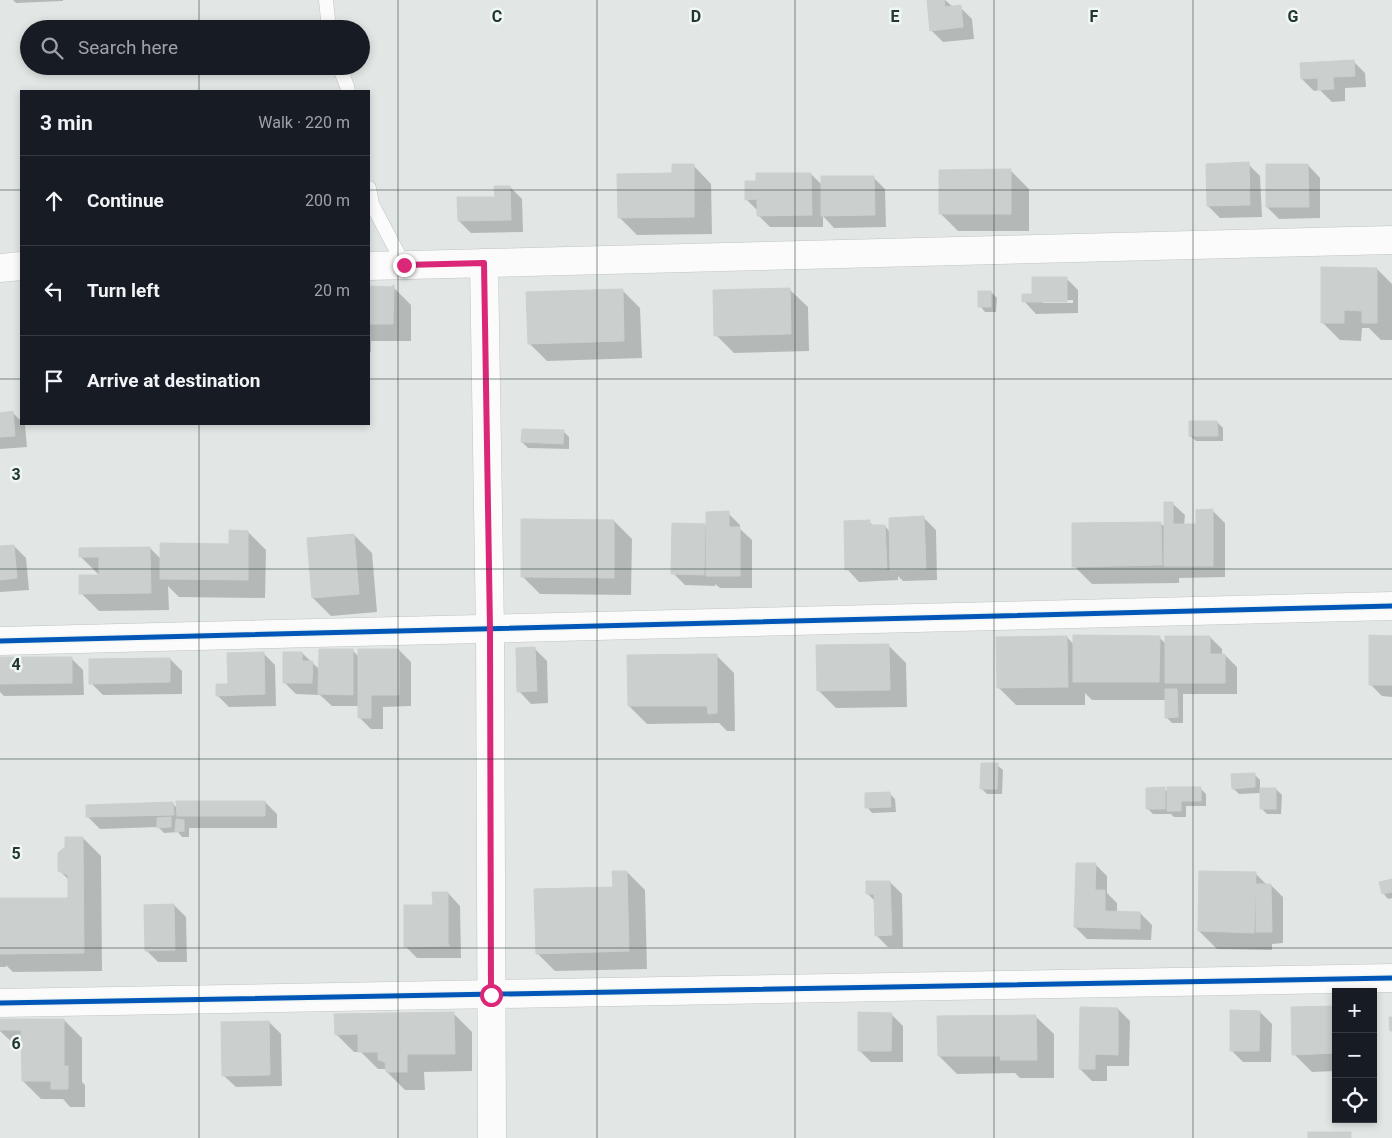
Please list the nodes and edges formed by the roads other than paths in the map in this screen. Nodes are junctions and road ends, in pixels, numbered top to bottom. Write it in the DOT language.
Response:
graph roads {
  1 [pos="326,0"];
  2 [pos="328,20"];
  3 [pos="342,75"];
  4 [pos="348,90"];
  5 [pos="370,193"];
  6 [pos="1392,240"];
  7 [pos="484,263"];
  8 [pos="404,265"];
  9 [pos="20,266"];
  10 [pos="370,266"];
  11 [pos="0,268"];
  12 [pos="1392,606"];
  13 [pos="490,629"];
  14 [pos="0,641"];
  15 [pos="1392,978"];
  16 [pos="491,995"];
  17 [pos="0,1003"];
  18 [pos="492,1138"];
  1 -- 2 [label="lane"];
  3 -- 4 [label="lane"];
  5 -- 8 [label="lane"];
  6 -- 7 [label="street"];
  7 -- 8 [label="street"];
  7 -- 13 [label="street"];
  8 -- 10 [label="street"];
  9 -- 11 [label="street"];
  12 -- 13 [label="street"];
  13 -- 14 [label="street"];
  13 -- 16 [label="street"];
  15 -- 16 [label="street"];
  16 -- 17 [label="street"];
  16 -- 18 [label="street"];
}
